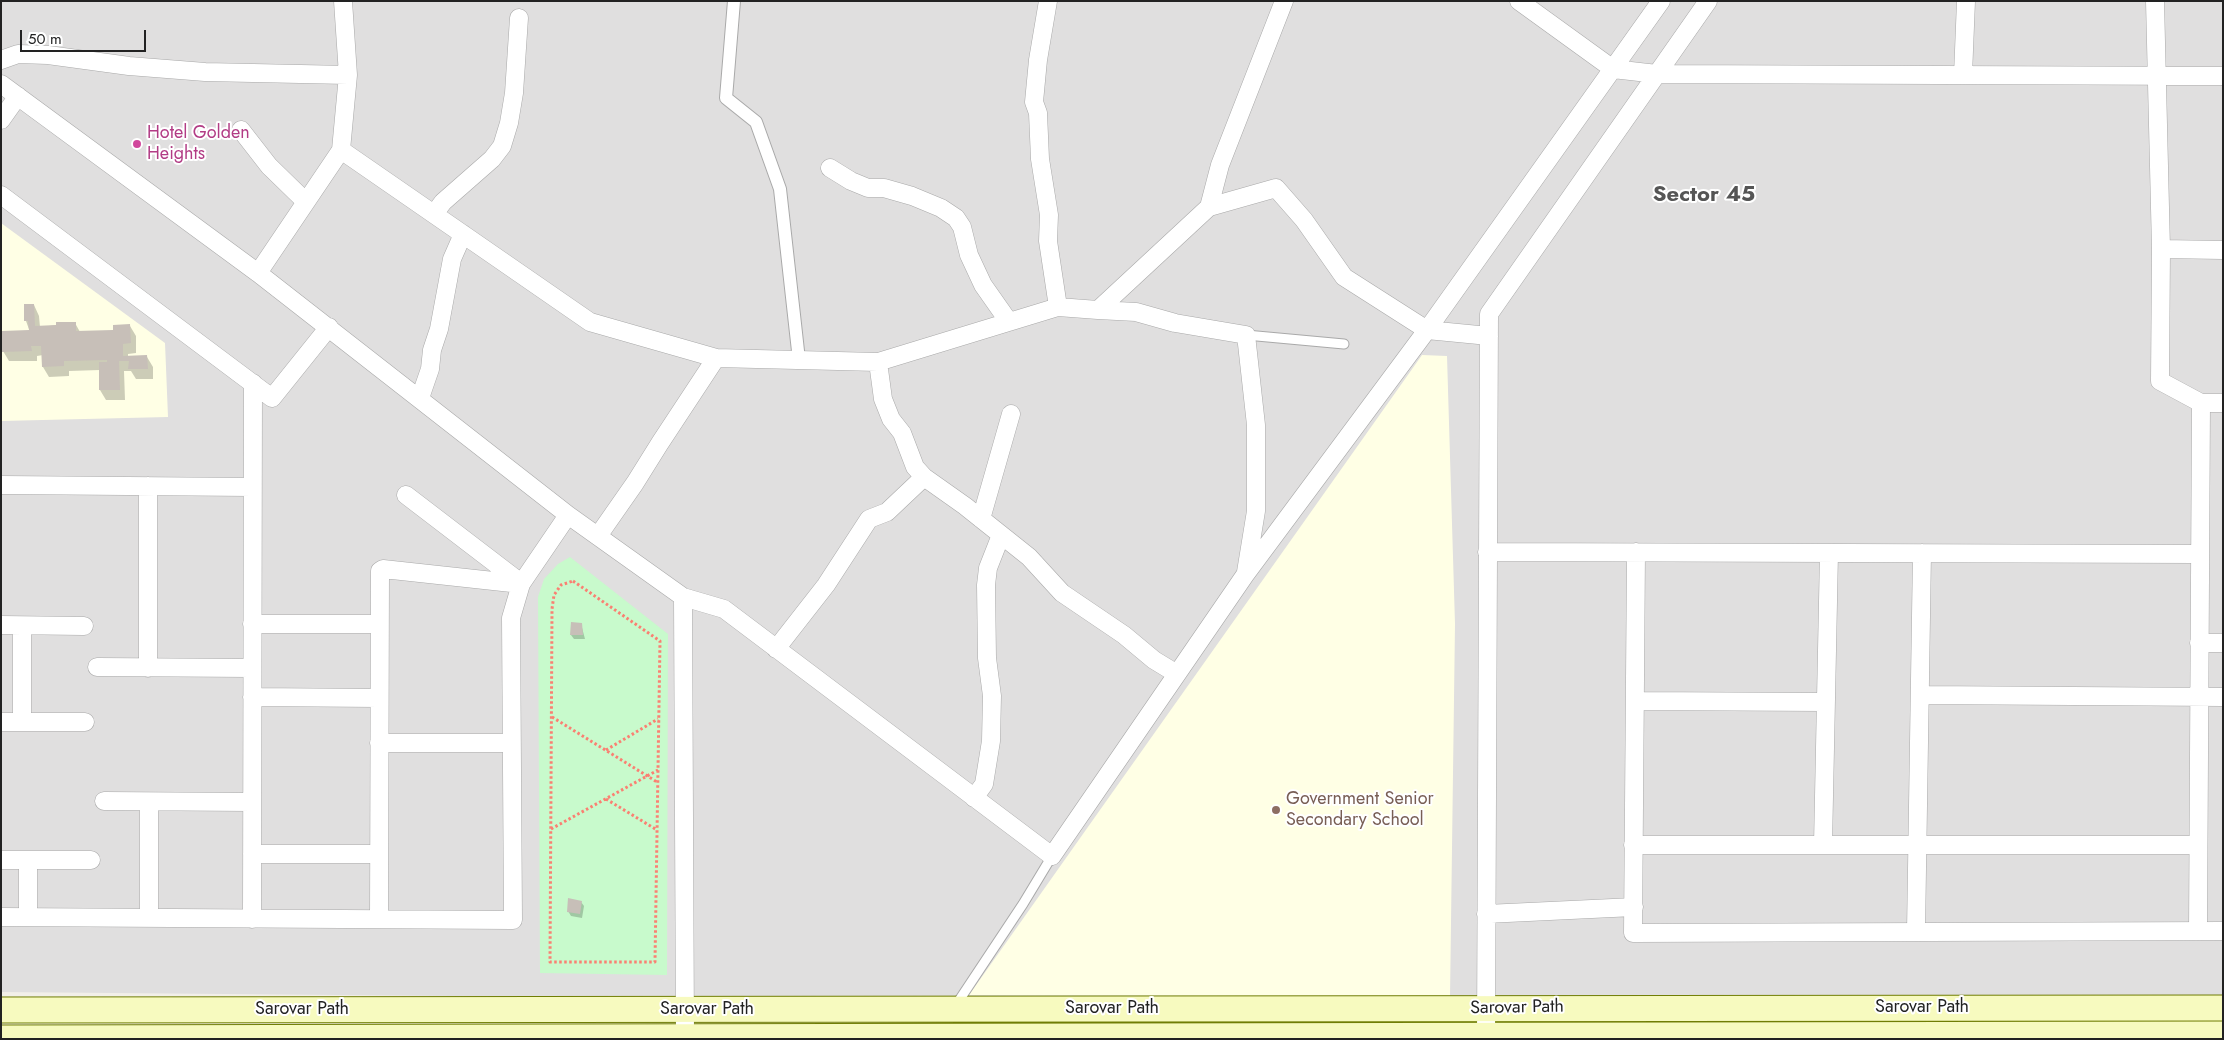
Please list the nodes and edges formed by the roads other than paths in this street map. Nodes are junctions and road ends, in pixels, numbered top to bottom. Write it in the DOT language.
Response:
graph roads {
  1 [pos="343,1"];
  2 [pos="734,1"];
  3 [pos="1048,1"];
  4 [pos="1284,1"];
  5 [pos="1519,1"];
  6 [pos="1661,1"];
  7 [pos="1708,1"];
  8 [pos="1966,1"];
  9 [pos="2155,1"];
  10 [pos="519,18"];
  11 [pos="1,60"];
  12 [pos="1613,69"];
  13 [pos="1657,74"];
  14 [pos="348,75"];
  15 [pos="1963,75"];
  16 [pos="2157,76"];
  17 [pos="2223,76"];
  18 [pos="1,84"];
  19 [pos="18,96"];
  20 [pos="1,120"];
  21 [pos="241,130"];
  22 [pos="341,150"];
  23 [pos="830,168"];
  24 [pos="1,195"];
  25 [pos="306,202"];
  26 [pos="1209,207"];
  27 [pos="434,214"];
  28 [pos="463,234"];
  29 [pos="2161,249"];
  30 [pos="2223,250"];
  31 [pos="258,273"];
  32 [pos="1058,307"];
  33 [pos="1098,310"];
  34 [pos="1009,322"];
  35 [pos="329,327"];
  36 [pos="1427,330"];
  37 [pos="1246,335"];
  38 [pos="1489,336"];
  39 [pos="1344,344"];
  40 [pos="716,358"];
  41 [pos="799,360"];
  42 [pos="878,362"];
  43 [pos="253,383"];
  44 [pos="420,398"];
  45 [pos="2223,403"];
  46 [pos="2201,404"];
  47 [pos="1011,414"];
  48 [pos="924,478"];
  49 [pos="1,485"];
  50 [pos="148,486"];
  51 [pos="252,487"];
  52 [pos="406,495"];
  53 [pos="568,515"];
  54 [pos="981,519"];
  55 [pos="1001,535"];
  56 [pos="598,536"];
  57 [pos="1487,552"];
  58 [pos="1636,552"];
  59 [pos="1829,553"];
  60 [pos="1922,553"];
  61 [pos="2199,554"];
  62 [pos="1245,575"];
  63 [pos="521,584"];
  64 [pos="683,597"];
  65 [pos="252,624"];
  66 [pos="379,624"];
  67 [pos="1,626"];
  68 [pos="22,626"];
  69 [pos="84,626"];
  70 [pos="2199,643"];
  71 [pos="2223,643"];
  72 [pos="776,649"];
  73 [pos="97,667"];
  74 [pos="148,668"];
  75 [pos="252,668"];
  76 [pos="1178,674"];
  77 [pos="1920,695"];
  78 [pos="252,697"];
  79 [pos="2199,697"];
  80 [pos="2223,697"];
  81 [pos="379,698"];
  82 [pos="1635,701"];
  83 [pos="1826,702"];
  84 [pos="1,722"];
  85 [pos="22,722"];
  86 [pos="85,722"];
  87 [pos="512,742"];
  88 [pos="379,743"];
  89 [pos="974,798"];
  90 [pos="104,802"];
  91 [pos="149,802"];
  92 [pos="252,802"];
  93 [pos="1633,845"];
  94 [pos="1823,845"];
  95 [pos="1917,845"];
  96 [pos="2198,845"];
  97 [pos="252,854"];
  98 [pos="379,854"];
  99 [pos="1052,856"];
  100 [pos="1,860"];
  101 [pos="28,860"];
  102 [pos="91,860"];
  103 [pos="1634,907"];
  104 [pos="1486,914"];
  105 [pos="1,917"];
  106 [pos="28,917"];
  107 [pos="149,918"];
  108 [pos="252,918"];
  109 [pos="379,919"];
  110 [pos="2198,931"];
  111 [pos="2223,931"];
  112 [pos="1916,932"];
  113 [pos="2223,1008"];
  114 [pos="1486,1009"];
  115 [pos="1,1010"];
  116 [pos="685,1010"];
  117 [pos="953,1010"];
  118 [pos="2223,1034"];
  119 [pos="1486,1035"];
  120 [pos="685,1037"];
  121 [pos="1,1038"];
  122 [pos="901,1038"];
  1 -- 14 [label="street"];
  2 -- 41 [label="street"];
  3 -- 32 [label="street"];
  4 -- 26 [label="street"];
  5 -- 12 [label="street"];
  6 -- 12 [label="street"];
  7 -- 13 [label="street"];
  8 -- 15 [label="street"];
  9 -- 16 [label="street"];
  10 -- 27 [label="street"];
  11 -- 14 [label="street"];
  12 -- 13 [label="street"];
  12 -- 36 [label="street"];
  13 -- 15 [label="street"];
  13 -- 38 [label="street"];
  14 -- 22 [label="street"];
  15 -- 16 [label="street"];
  16 -- 17 [label="street"];
  16 -- 29 [label="street"];
  18 -- 19 [label="street"];
  19 -- 20 [label="street"];
  19 -- 31 [label="street"];
  21 -- 25 [label="street"];
  22 -- 25 [label="street"];
  22 -- 27 [label="street"];
  23 -- 34 [label="street"];
  24 -- 43 [label="street"];
  25 -- 31 [label="street"];
  26 -- 33 [label="street"];
  26 -- 36 [label="street"];
  27 -- 28 [label="street"];
  28 -- 40 [label="street"];
  28 -- 44 [label="street"];
  29 -- 30 [label="street"];
  29 -- 46 [label="street"];
  31 -- 35 [label="street"];
  32 -- 33 [label="street"];
  32 -- 34 [label="street"];
  33 -- 37 [label="street"];
  34 -- 42 [label="street"];
  35 -- 43 [label="street"];
  35 -- 44 [label="street"];
  36 -- 38 [label="street"];
  36 -- 62 [label="street"];
  37 -- 39 [label="lane"];
  37 -- 62 [label="street"];
  38 -- 57 [label="street"];
  40 -- 41 [label="street"];
  40 -- 56 [label="street"];
  41 -- 42 [label="street"];
  42 -- 48 [label="street"];
  43 -- 51 [label="street"];
  44 -- 53 [label="street"];
  45 -- 46 [label="street"];
  46 -- 61 [label="street"];
  47 -- 54 [label="street"];
  48 -- 54 [label="street"];
  48 -- 72 [label="street"];
  49 -- 50 [label="street"];
  50 -- 51 [label="street"];
  50 -- 74 [label="street"];
  51 -- 65 [label="street"];
  52 -- 63 [label="street"];
  53 -- 56 [label="street"];
  53 -- 63 [label="street"];
  54 -- 55 [label="street"];
  55 -- 76 [label="street"];
  55 -- 89 [label="street"];
  56 -- 64 [label="street"];
  57 -- 58 [label="street"];
  57 -- 104 [label="street"];
  58 -- 59 [label="street"];
  58 -- 82 [label="street"];
  59 -- 60 [label="street"];
  59 -- 83 [label="street"];
  60 -- 61 [label="street"];
  60 -- 77 [label="street"];
  61 -- 70 [label="street"];
  62 -- 76 [label="street"];
  63 -- 66 [label="street"];
  63 -- 87 [label="street"];
  64 -- 72 [label="street"];
  64 -- 116 [label="street"];
  65 -- 66 [label="street"];
  65 -- 75 [label="street"];
  66 -- 81 [label="street"];
  67 -- 68 [label="street"];
  68 -- 69 [label="street"];
  68 -- 85 [label="street"];
  70 -- 71 [label="street"];
  70 -- 79 [label="street"];
  72 -- 89 [label="street"];
  73 -- 74 [label="street"];
  74 -- 75 [label="street"];
  75 -- 78 [label="street"];
  76 -- 99 [label="street"];
  77 -- 79 [label="street"];
  77 -- 95 [label="street"];
  78 -- 81 [label="street"];
  78 -- 92 [label="street"];
  79 -- 80 [label="street"];
  79 -- 96 [label="street"];
  81 -- 88 [label="street"];
  82 -- 83 [label="street"];
  82 -- 93 [label="street"];
  83 -- 94 [label="street"];
  84 -- 85 [label="street"];
  85 -- 86 [label="street"];
  87 -- 88 [label="street"];
  87 -- 109 [label="street"];
  88 -- 98 [label="street"];
  89 -- 99 [label="street"];
  90 -- 91 [label="street"];
  91 -- 92 [label="street"];
  91 -- 107 [label="street"];
  92 -- 97 [label="street"];
  93 -- 94 [label="street"];
  93 -- 103 [label="street"];
  94 -- 95 [label="street"];
  95 -- 96 [label="street"];
  95 -- 112 [label="street"];
  96 -- 110 [label="street"];
  97 -- 98 [label="street"];
  97 -- 108 [label="street"];
  98 -- 109 [label="street"];
  99 -- 117 [label="lane"];
  100 -- 101 [label="street"];
  101 -- 102 [label="street"];
  101 -- 106 [label="street"];
  103 -- 104 [label="street"];
  103 -- 112 [label="street"];
  104 -- 114 [label="street"];
  105 -- 106 [label="street"];
  106 -- 107 [label="street"];
  107 -- 108 [label="street"];
  108 -- 109 [label="street"];
  110 -- 111 [label="street"];
  110 -- 112 [label="street"];
  113 -- 114 [label="main road, Sarovar Path"];
  114 -- 117 [label="main road, Sarovar Path"];
  114 -- 119 [label="street"];
  115 -- 116 [label="main road, Sarovar Path"];
  116 -- 117 [label="main road, Sarovar Path"];
  116 -- 120 [label="street"];
  118 -- 119 [label="main road, Sarovar Path"];
  119 -- 122 [label="main road, Sarovar Path"];
  120 -- 121 [label="main road, Sarovar Path"];
  120 -- 122 [label="main road, Sarovar Path"];
}
